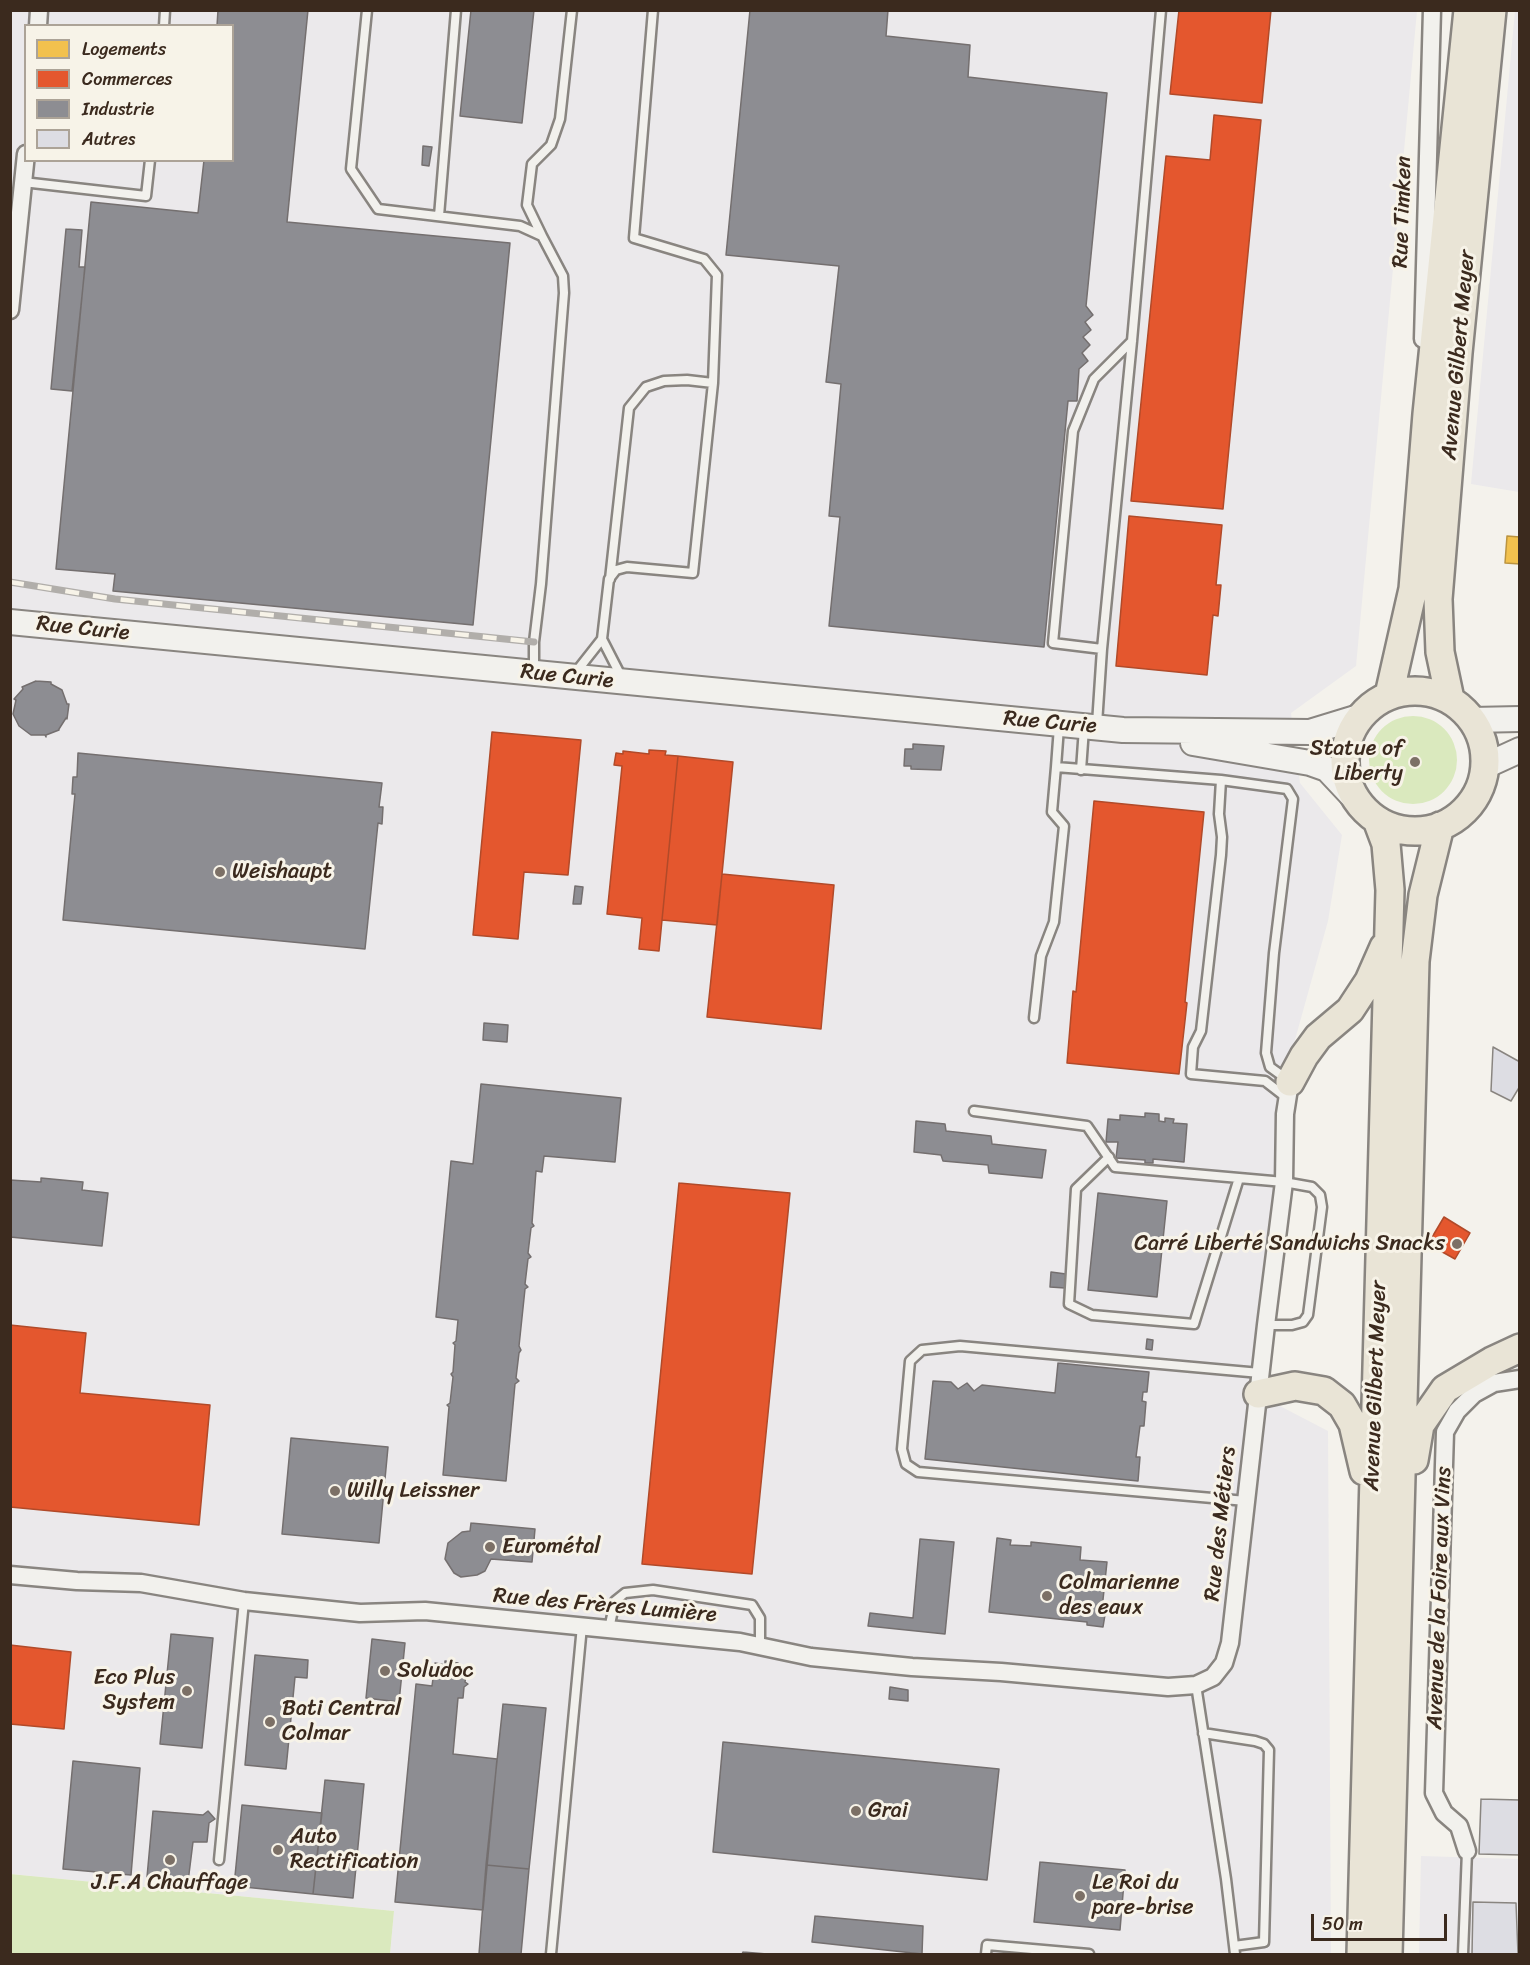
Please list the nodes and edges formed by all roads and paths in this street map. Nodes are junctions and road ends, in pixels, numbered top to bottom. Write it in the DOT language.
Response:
graph roads {
  1 [pos="367,10"];
  2 [pos="456,10"];
  3 [pos="572,10"];
  4 [pos="653,10"];
  5 [pos="1161,10"];
  6 [pos="1432,10"];
  7 [pos="1468,10"];
  8 [pos="1492,10"];
  9 [pos="25,162"];
  10 [pos="150,162"];
  11 [pos="23,182"];
  12 [pos="439,216"];
  13 [pos="542,236"];
  14 [pos="10,310"];
  15 [pos="1132,341"];
  16 [pos="713,383"];
  17 [pos="1428,414"];
  18 [pos="609,579"];
  19 [pos="10,622"];
  20 [pos="602,639"];
  21 [pos="1102,649"];
  22 [pos="534,673"];
  23 [pos="572,677"];
  24 [pos="624,682"];
  25 [pos="1389,695"];
  26 [pos="1450,699"];
  27 [pos="1359,717"];
  28 [pos="1520,719"];
  29 [pos="1472,720"];
  30 [pos="1059,725"];
  31 [pos="1091,727"];
  32 [pos="1123,730"];
  33 [pos="1520,750"];
  34 [pos="1485,766"];
  35 [pos="1056,767"];
  36 [pos="1081,770"];
  37 [pos="1221,780"];
  38 [pos="1367,811"];
  39 [pos="1440,826"];
  40 [pos="1389,935"];
  41 [pos="1034,1018"];
  42 [pos="1288,1090"];
  43 [pos="974,1111"];
  44 [pos="1109,1158"];
  45 [pos="1239,1178"];
  46 [pos="1284,1182"];
  47 [pos="1266,1325"];
  48 [pos="1520,1348"];
  49 [pos="1520,1379"];
  50 [pos="1259,1383"];
  51 [pos="1246,1501"];
  52 [pos="1372,1510"];
  53 [pos="1398,1544"];
  54 [pos="10,1575"];
  55 [pos="244,1601"];
  56 [pos="582,1626"];
  57 [pos="609,1629"];
  58 [pos="760,1646"];
  59 [pos="1196,1685"];
  60 [pos="1203,1733"];
  61 [pos="1467,1851"];
  62 [pos="219,1860"];
  63 [pos="1235,1950"];
  64 [pos="551,1954"];
  65 [pos="986,1954"];
  66 [pos="1089,1954"];
  67 [pos="1361,1954"];
  68 [pos="1388,1954"];
  69 [pos="1463,1954"];
  1 -- 12 [label="lane"];
  2 -- 12 [label="lane"];
  3 -- 13 [label="lane"];
  4 -- 16 [label="lane"];
  5 -- 15 [label="lane"];
  6 -- 17 [label="street, Rue Timken"];
  7 -- 17 [label="main road, Avenue Gilbert Meyer"];
  8 -- 26 [label="main road, Avenue Gilbert Meyer"];
  9 -- 11 [label="street"];
  10 -- 11 [label="lane"];
  11 -- 14 [label="street"];
  12 -- 13 [label="lane"];
  13 -- 22 [label="lane"];
  15 -- 21 [label="lane"];
  15 -- 21 [label="lane"];
  16 -- 18 [label="lane"];
  16 -- 18 [label="lane"];
  17 -- 25 [label="main road, Avenue Gilbert Meyer"];
  18 -- 20 [label="lane"];
  19 -- 22 [label="main road, Rue Curie"];
  20 -- 23 [label="lane"];
  20 -- 24 [label="lane"];
  21 -- 31 [label="lane"];
  22 -- 23 [label="main road, Rue Curie"];
  23 -- 24 [label="main road, Rue Curie"];
  24 -- 30 [label="main road, Rue Curie"];
  25 -- 26 [label="main road"];
  25 -- 27 [label="main road"];
  26 -- 29 [label="main road"];
  27 -- 32 [label="main road, Rue Curie"];
  27 -- 38 [label="main road"];
  28 -- 29 [label="main road"];
  29 -- 34 [label="main road"];
  30 -- 31 [label="main road, Rue Curie"];
  30 -- 35 [label="lane"];
  31 -- 32 [label="main road, Rue Curie"];
  31 -- 36 [label="lane"];
  32 -- 38 [label="main road, Rue Curie"];
  33 -- 34 [label="main road"];
  34 -- 39 [label="main road"];
  35 -- 36 [label="lane"];
  35 -- 41 [label="lane"];
  36 -- 37 [label="lane"];
  37 -- 42 [label="lane"];
  37 -- 42 [label="lane"];
  38 -- 39 [label="main road"];
  38 -- 40 [label="main road, Avenue Gilbert Meyer"];
  39 -- 53 [label="main road, Avenue Gilbert Meyer"];
  40 -- 42 [label="main road"];
  40 -- 52 [label="main road, Avenue Gilbert Meyer"];
  42 -- 46 [label="street, Rue des Métiers"];
  43 -- 44 [label="lane"];
  44 -- 45 [label="lane"];
  44 -- 45 [label="lane"];
  45 -- 46 [label="lane"];
  46 -- 47 [label="street, Rue des Métiers"];
  46 -- 47 [label="lane"];
  47 -- 50 [label="street, Rue des Métiers"];
  48 -- 53 [label="main road"];
  49 -- 61 [label="street, Avenue de la Foire aux Vins"];
  50 -- 51 [label="street, Rue des Métiers"];
  50 -- 51 [label="lane"];
  50 -- 52 [label="main road"];
  51 -- 59 [label="street, Rue des Métiers"];
  52 -- 67 [label="main road, Avenue Gilbert Meyer"];
  53 -- 68 [label="main road, Avenue Gilbert Meyer"];
  54 -- 55 [label="street, Rue des Frères Lumière"];
  55 -- 56 [label="street, Rue des Frères Lumière"];
  55 -- 62 [label="lane"];
  56 -- 57 [label="street, Rue des Frères Lumière"];
  56 -- 64 [label="lane"];
  57 -- 58 [label="street, Rue des Frères Lumière"];
  57 -- 58 [label="lane"];
  58 -- 59 [label="street, Rue des Frères Lumière"];
  59 -- 60 [label="lane"];
  60 -- 63 [label="lane"];
  60 -- 63 [label="lane"];
  61 -- 69 [label="lane"];
  65 -- 66 [label="lane"];
}
